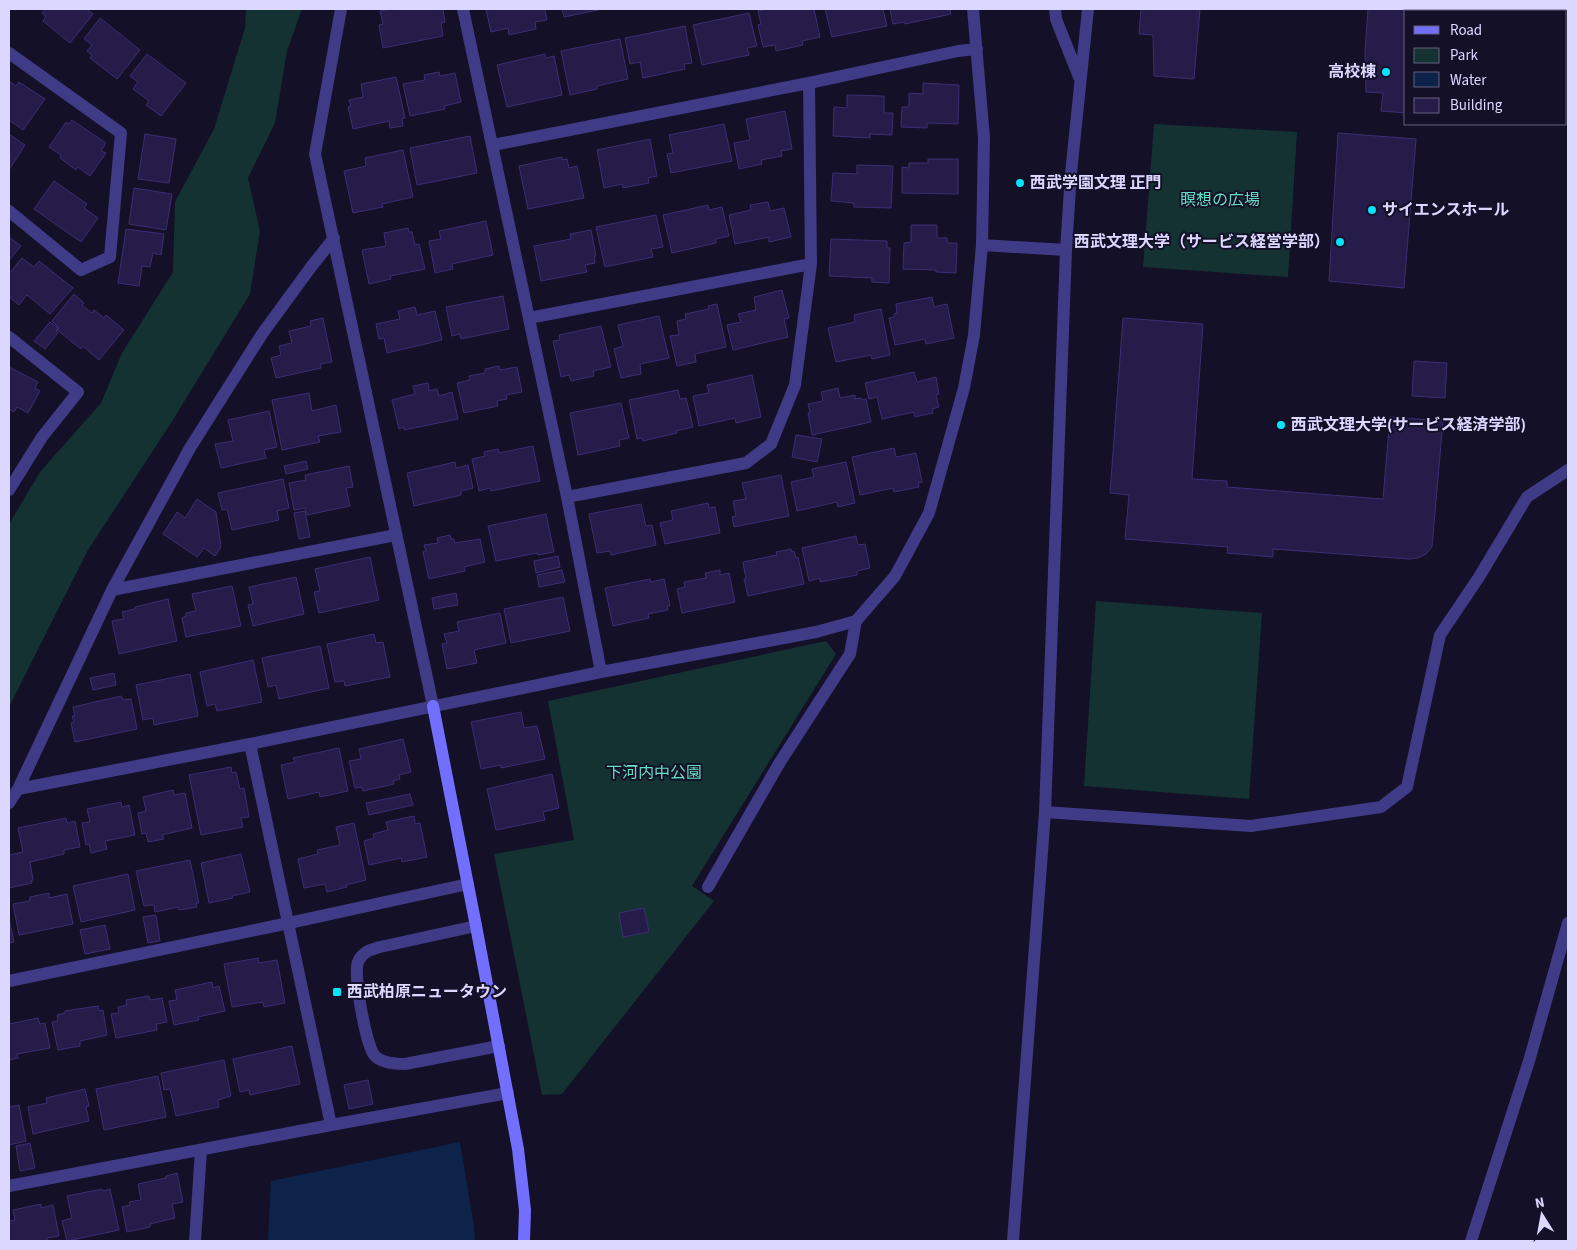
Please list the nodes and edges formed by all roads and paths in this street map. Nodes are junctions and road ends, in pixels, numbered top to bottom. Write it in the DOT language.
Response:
graph roads {
  1 [pos="341,9"];
  2 [pos="463,9"];
  3 [pos="973,9"];
  4 [pos="1055,9"];
  5 [pos="1088,9"];
  6 [pos="977,49"];
  7 [pos="9,53"];
  8 [pos="809,84"];
  9 [pos="493,145"];
  10 [pos="1071,173"];
  11 [pos="9,211"];
  12 [pos="334,238"];
  13 [pos="982,245"];
  14 [pos="1066,250"];
  15 [pos="811,264"];
  16 [pos="529,318"];
  17 [pos="9,337"];
  18 [pos="1568,470"];
  19 [pos="9,490"];
  20 [pos="567,497"];
  21 [pos="396,535"];
  22 [pos="112,590"];
  23 [pos="856,621"];
  24 [pos="601,672"];
  25 [pos="433,706"];
  26 [pos="250,744"];
  27 [pos="18,790"];
  28 [pos="9,803"];
  29 [pos="1045,812"];
  30 [pos="468,884"];
  31 [pos="708,886"];
  32 [pos="1568,923"];
  33 [pos="289,924"];
  34 [pos="476,926"];
  35 [pos="9,981"];
  36 [pos="499,1046"];
  37 [pos="508,1093"];
  38 [pos="331,1125"];
  39 [pos="201,1150"];
  40 [pos="9,1186"];
  41 [pos="195,1241"];
  42 [pos="524,1241"];
  43 [pos="1013,1241"];
  44 [pos="1471,1241"];
  1 -- 12 [label="street"];
  2 -- 9 [label="street"];
  3 -- 6 [label="street"];
  4 -- 10 [label="street"];
  5 -- 10 [label="street"];
  6 -- 8 [label="street"];
  6 -- 13 [label="street"];
  7 -- 11 [label="street"];
  8 -- 9 [label="street"];
  8 -- 15 [label="street"];
  9 -- 16 [label="street"];
  10 -- 14 [label="street"];
  12 -- 21 [label="street"];
  12 -- 22 [label="street"];
  13 -- 14 [label="street"];
  13 -- 23 [label="street"];
  14 -- 29 [label="street"];
  15 -- 16 [label="street"];
  15 -- 20 [label="street"];
  16 -- 20 [label="street"];
  17 -- 19 [label="street"];
  18 -- 29 [label="street"];
  20 -- 24 [label="street"];
  21 -- 22 [label="street"];
  21 -- 25 [label="street"];
  22 -- 27 [label="street"];
  23 -- 24 [label="street"];
  23 -- 31 [label="street"];
  24 -- 25 [label="street"];
  25 -- 26 [label="street"];
  25 -- 30 [label="street"];
  26 -- 27 [label="street"];
  26 -- 33 [label="street"];
  27 -- 28 [label="street"];
  29 -- 43 [label="street"];
  30 -- 33 [label="street"];
  30 -- 34 [label="street"];
  32 -- 44 [label="street"];
  33 -- 35 [label="street"];
  33 -- 38 [label="street"];
  34 -- 36 [label="street"];
  34 -- 36 [label="street"];
  36 -- 37 [label="street"];
  37 -- 38 [label="street"];
  37 -- 42 [label="street"];
  38 -- 39 [label="street"];
  39 -- 40 [label="street"];
  39 -- 41 [label="street"];
}
